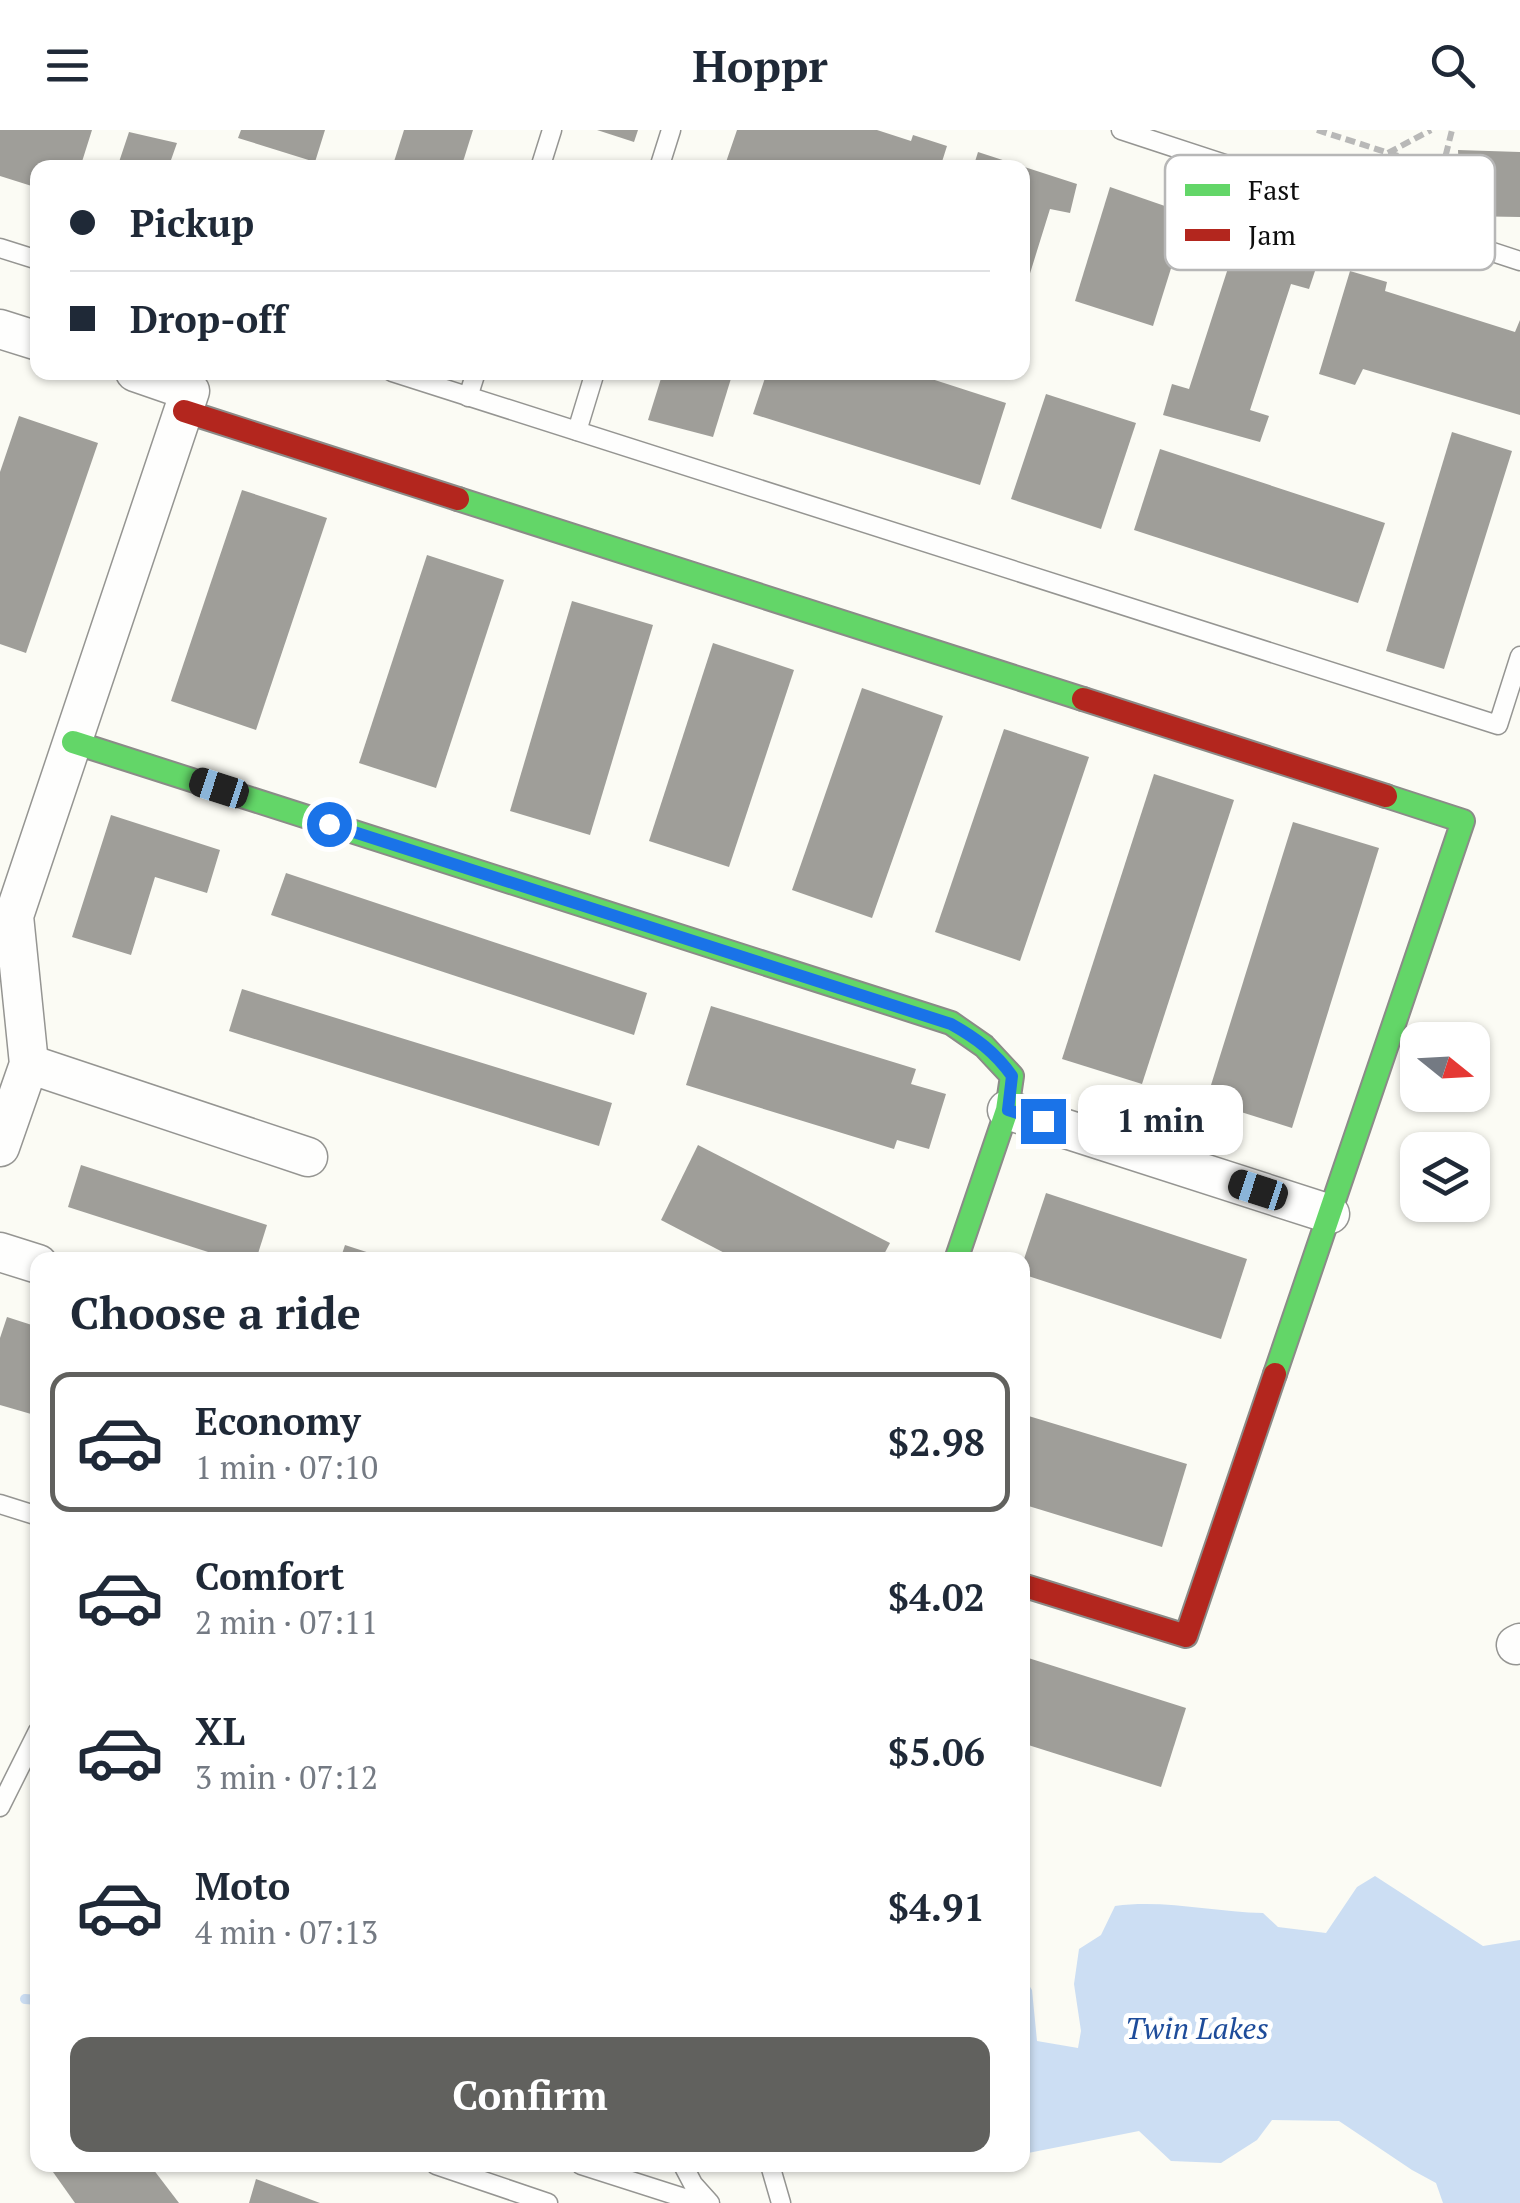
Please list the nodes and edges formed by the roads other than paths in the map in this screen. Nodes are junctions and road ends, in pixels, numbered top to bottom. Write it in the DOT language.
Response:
graph roads {
  1 [pos="552,130"];
  2 [pos="671,130"];
  3 [pos="1121,130"];
  4 [pos="1197,155"];
  5 [pos="543,160"];
  6 [pos="662,160"];
  7 [pos="0,248"];
  8 [pos="1495,253"];
  9 [pos="30,257"];
  10 [pos="1520,261"];
  11 [pos="0,329"];
  12 [pos="30,338"];
  13 [pos="159,380"];
  14 [pos="416,380"];
  15 [pos="473,380"];
  16 [pos="593,380"];
  17 [pos="468,397"];
  18 [pos="184,411"];
  19 [pos="577,431"];
  20 [pos="1520,656"];
  21 [pos="72,742"];
  22 [pos="29,1064"];
  23 [pos="1008,1110"];
  24 [pos="0,1147"];
  25 [pos="308,1157"];
  26 [pos="1330,1214"];
  27 [pos="0,1252"];
  28 [pos="959,1252"];
  29 [pos="30,1261"];
  30 [pos="0,1504"];
  31 [pos="30,1513"];
  32 [pos="1030,1587"];
  33 [pos="30,1747"];
  34 [pos="0,1807"];
  35 [pos="457,2172"];
  36 [pos="603,2172"];
  37 [pos="687,2172"];
  38 [pos="772,2172"];
  39 [pos="548,2203"];
  40 [pos="700,2203"];
  41 [pos="710,2203"];
  42 [pos="781,2203"];
  1 -- 5 [label="lane"];
  2 -- 6 [label="lane"];
  3 -- 4 [label="lane"];
  7 -- 9 [label="lane"];
  8 -- 10 [label="lane"];
  11 -- 12 [label="street"];
  13 -- 18 [label="street"];
  14 -- 17 [label="lane"];
  15 -- 17 [label="lane"];
  16 -- 19 [label="lane"];
  17 -- 19 [label="lane"];
  18 -- 21 [label="street"];
  18 -- 26 [label="street"];
  19 -- 20 [label="lane"];
  21 -- 22 [label="street"];
  21 -- 23 [label="street"];
  22 -- 24 [label="street"];
  22 -- 25 [label="street"];
  23 -- 26 [label="street"];
  23 -- 28 [label="street"];
  26 -- 32 [label="street"];
  27 -- 29 [label="street"];
  30 -- 31 [label="lane"];
  33 -- 34 [label="lane"];
  35 -- 39 [label="lane"];
  36 -- 40 [label="lane"];
  37 -- 41 [label="lane"];
  38 -- 42 [label="lane"];
}
